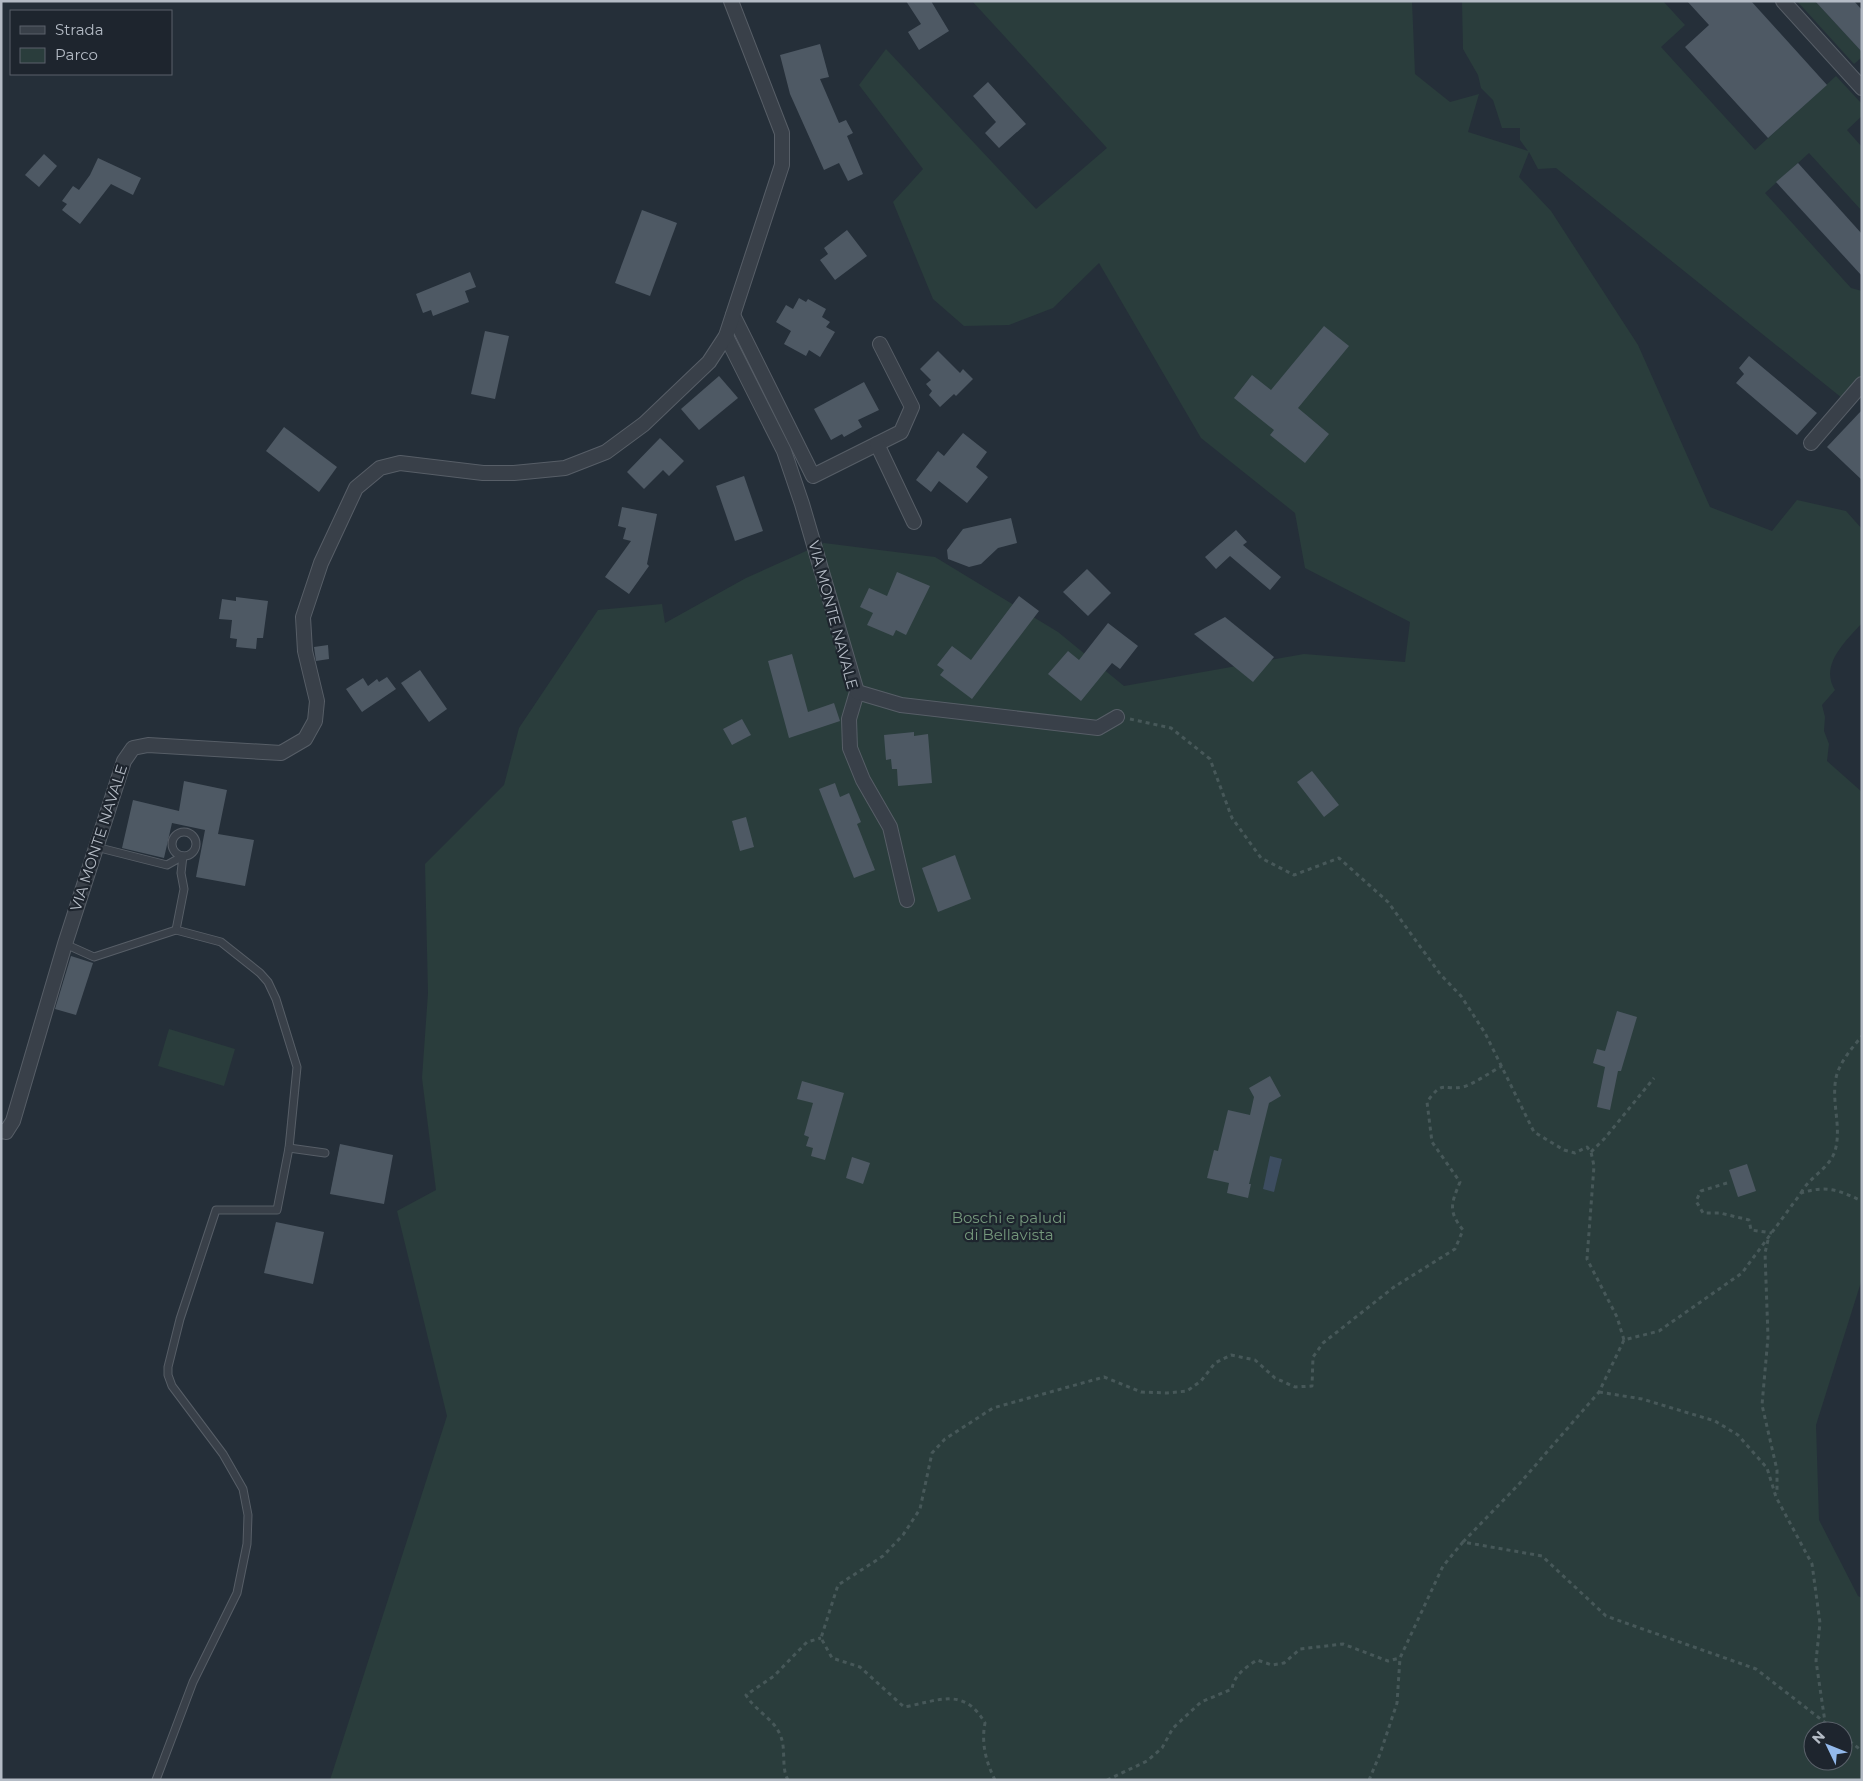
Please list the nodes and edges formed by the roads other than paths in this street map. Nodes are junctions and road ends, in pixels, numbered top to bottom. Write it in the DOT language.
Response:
graph roads {
  1 [pos="731,1"];
  2 [pos="1783,1"];
  3 [pos="1862,88"];
  4 [pos="733,315"];
  5 [pos="726,336"];
  6 [pos="880,344"];
  7 [pos="1862,384"];
  8 [pos="1811,443"];
  9 [pos="877,444"];
  10 [pos="914,522"];
  11 [pos="857,692"];
  12 [pos="1117,717"];
  13 [pos="96,847"];
  14 [pos="907,900"];
  15 [pos="176,930"];
  16 [pos="65,944"];
  17 [pos="4,1132"];
  18 [pos="289,1148"];
  19 [pos="325,1153"];
  20 [pos="156,1780"];
  1 -- 4 [label="street, VIA MONTE NAVALE"];
  2 -- 3 [label="street"];
  4 -- 5 [label="street, VIA MONTE NAVALE"];
  4 -- 9 [label="street"];
  5 -- 11 [label="street, VIA MONTE NAVALE"];
  5 -- 13 [label="street, VIA MONTE NAVALE"];
  6 -- 9 [label="street"];
  7 -- 8 [label="street"];
  9 -- 10 [label="street"];
  11 -- 12 [label="street"];
  11 -- 14 [label="street, VIA MONTE NAVALE"];
  13 -- 15 [label="lane"];
  13 -- 16 [label="street, VIA MONTE NAVALE"];
  15 -- 16 [label="lane"];
  15 -- 18 [label="lane"];
  16 -- 17 [label="street, VIA MONTE NAVALE"];
  18 -- 19 [label="lane"];
  18 -- 20 [label="lane"];
}
